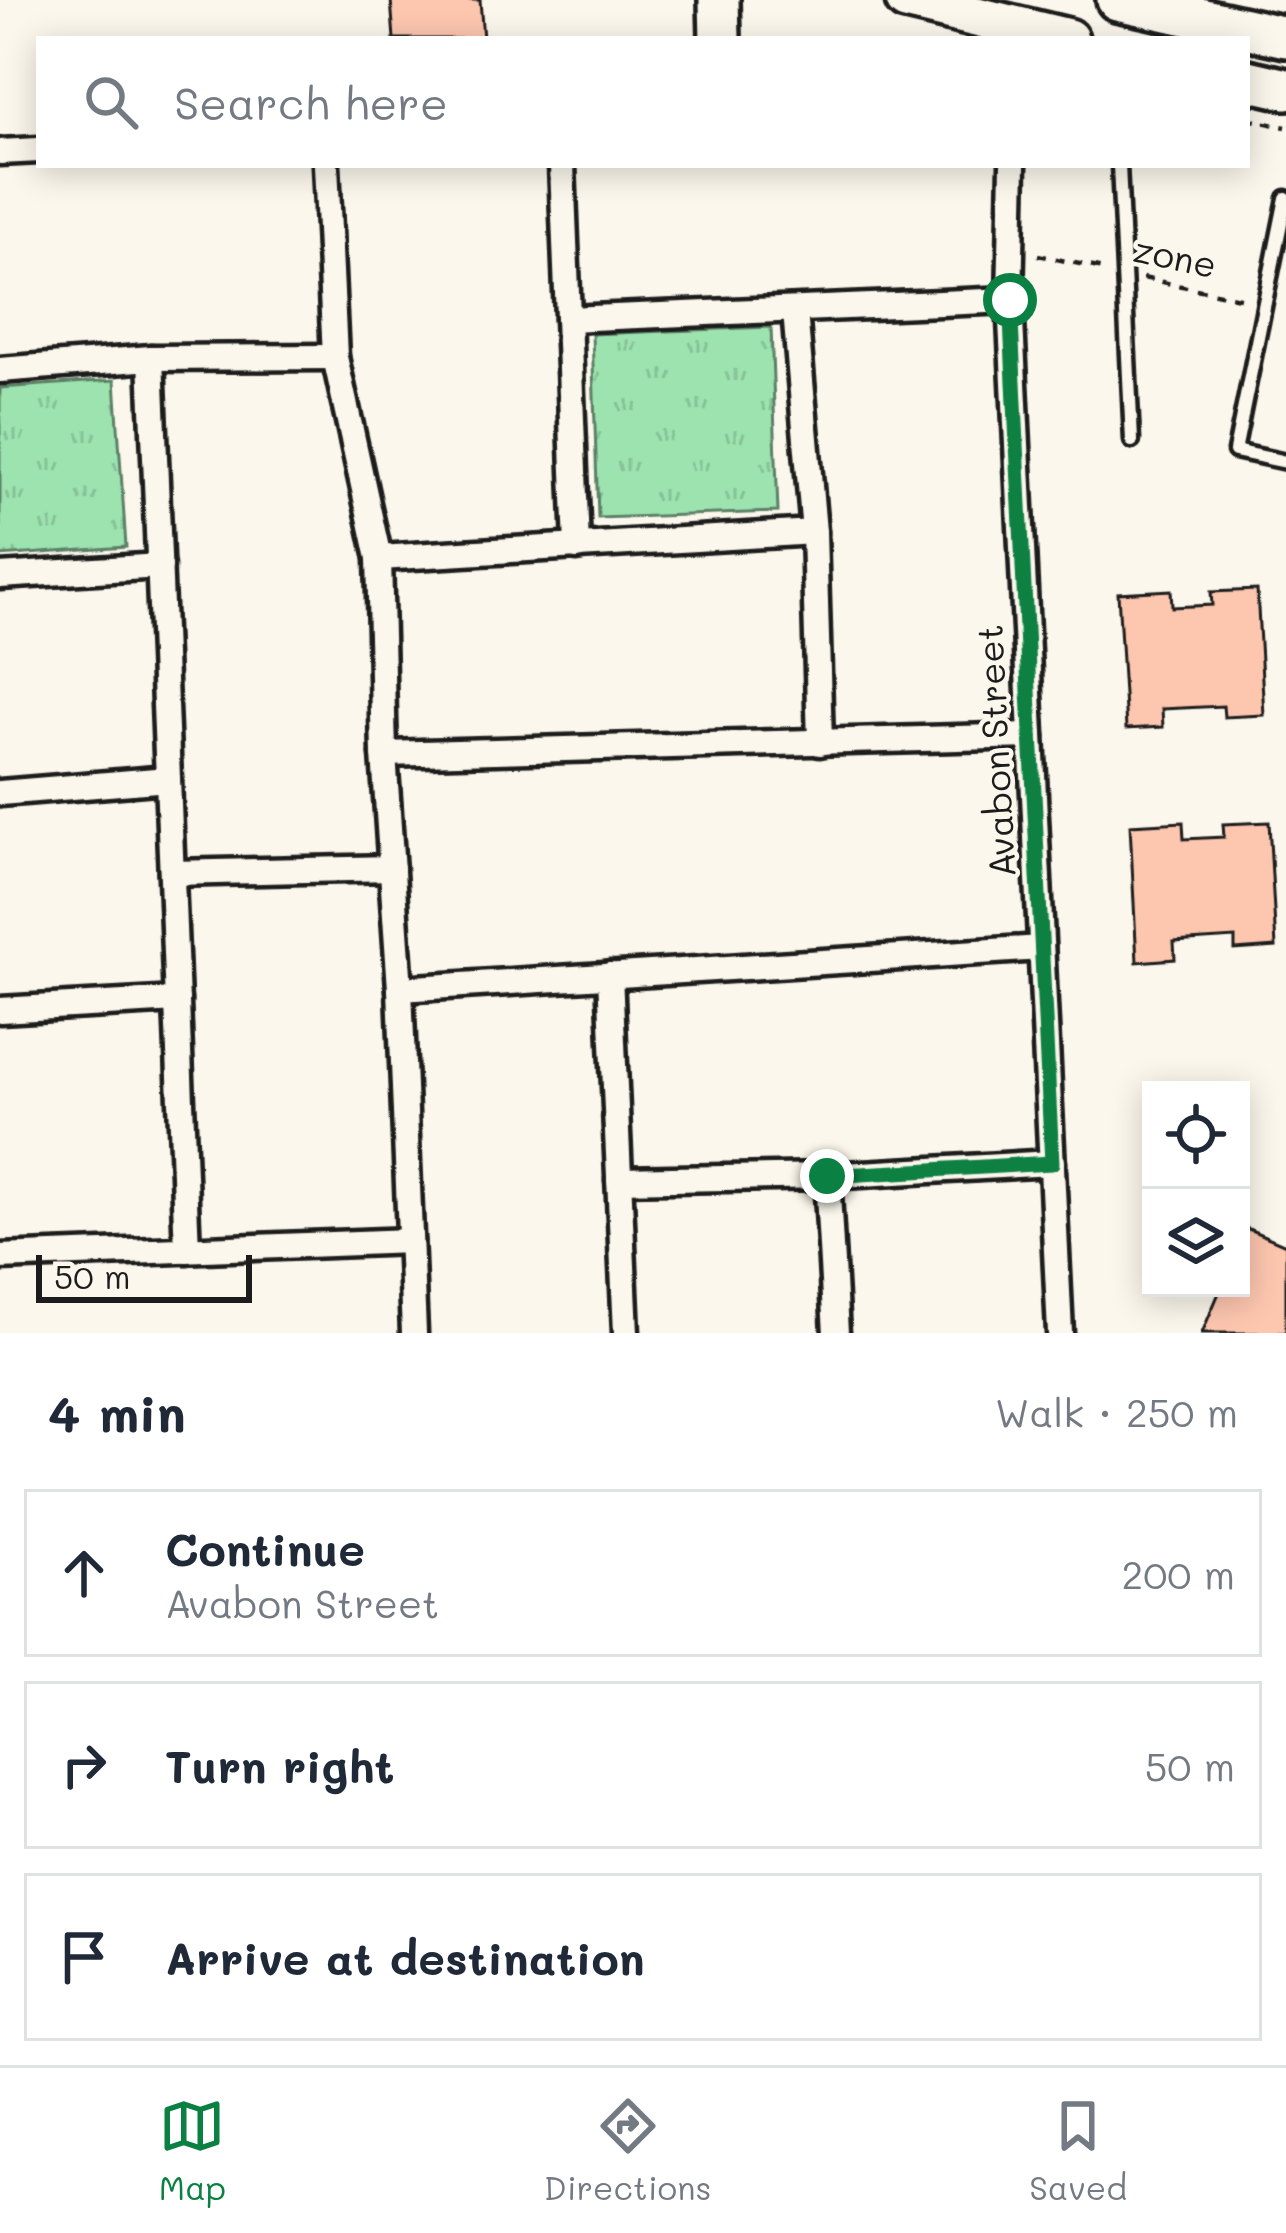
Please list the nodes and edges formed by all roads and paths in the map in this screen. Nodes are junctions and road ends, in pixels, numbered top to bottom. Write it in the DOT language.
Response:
graph roads {
  1 [pos="719,0"];
  2 [pos="906,0"];
  3 [pos="1118,0"];
  4 [pos="1011,32"];
  5 [pos="721,36"];
  6 [pos="1044,36"];
  7 [pos="1286,37"];
  8 [pos="1250,81"];
  9 [pos="1286,89"];
  10 [pos="1250,120"];
  11 [pos="1286,127"];
  12 [pos="36,150"];
  13 [pos="0,152"];
  14 [pos="326,168"];
  15 [pos="562,168"];
  16 [pos="1013,168"];
  17 [pos="1119,168"];
  18 [pos="1286,197"];
  19 [pos="1038,255"];
  20 [pos="1124,274"];
  21 [pos="1010,300"];
  22 [pos="1264,304"];
  23 [pos="796,311"];
  24 [pos="568,319"];
  25 [pos="335,357"];
  26 [pos="151,358"];
  27 [pos="0,370"];
  28 [pos="1132,441"];
  29 [pos="1286,462"];
  30 [pos="814,532"];
  31 [pos="577,547"];
  32 [pos="379,558"];
  33 [pos="160,566"];
  34 [pos="0,576"];
  35 [pos="1031,736"];
  36 [pos="820,743"];
  37 [pos="384,754"];
  38 [pos="168,779"];
  39 [pos="0,793"];
  40 [pos="392,868"];
  41 [pos="172,874"];
  42 [pos="1041,948"];
  43 [pos="610,975"];
  44 [pos="400,989"];
  45 [pos="177,1000"];
  46 [pos="0,1010"];
  47 [pos="1052,1163"];
  48 [pos="827,1176"];
  49 [pos="619,1180"];
  50 [pos="410,1241"];
  51 [pos="187,1250"];
  52 [pos="0,1256"];
  53 [pos="414,1333"];
  54 [pos="626,1333"];
  55 [pos="836,1333"];
  56 [pos="1060,1333"];
  1 -- 5 [label="main road"];
  2 -- 4 [label="main road"];
  3 -- 7 [label="main road"];
  4 -- 6 [label="main road"];
  8 -- 9 [label="main road"];
  10 -- 11 [label="path"];
  12 -- 13 [label="street"];
  14 -- 25 [label="street"];
  15 -- 24 [label="street"];
  16 -- 21 [label="street, Avabon Street"];
  17 -- 20 [label="lane"];
  18 -- 22 [label="lane"];
  19 -- 20 [label="path, zone"];
  20 -- 22 [label="path, zone"];
  20 -- 28 [label="lane"];
  21 -- 23 [label="street"];
  21 -- 35 [label="street, Avabon Street"];
  22 -- 29 [label="lane"];
  23 -- 24 [label="street"];
  23 -- 30 [label="street"];
  24 -- 31 [label="street"];
  25 -- 26 [label="street"];
  25 -- 32 [label="street"];
  26 -- 27 [label="street"];
  26 -- 33 [label="street"];
  30 -- 31 [label="street"];
  30 -- 36 [label="street"];
  31 -- 32 [label="street"];
  32 -- 37 [label="street"];
  33 -- 34 [label="street"];
  33 -- 38 [label="street"];
  35 -- 36 [label="street"];
  35 -- 42 [label="street, Avabon Street"];
  36 -- 37 [label="street"];
  37 -- 40 [label="street"];
  38 -- 39 [label="street"];
  38 -- 41 [label="street"];
  40 -- 41 [label="street"];
  40 -- 44 [label="street"];
  41 -- 45 [label="street"];
  42 -- 43 [label="street"];
  42 -- 47 [label="street, Avabon Street"];
  43 -- 44 [label="street"];
  43 -- 49 [label="street"];
  44 -- 50 [label="street"];
  45 -- 46 [label="street"];
  45 -- 51 [label="street"];
  47 -- 48 [label="street"];
  47 -- 56 [label="street, Avabon Street"];
  48 -- 49 [label="street"];
  48 -- 55 [label="street"];
  49 -- 54 [label="street"];
  50 -- 51 [label="street"];
  50 -- 53 [label="street"];
  51 -- 52 [label="street"];
}
